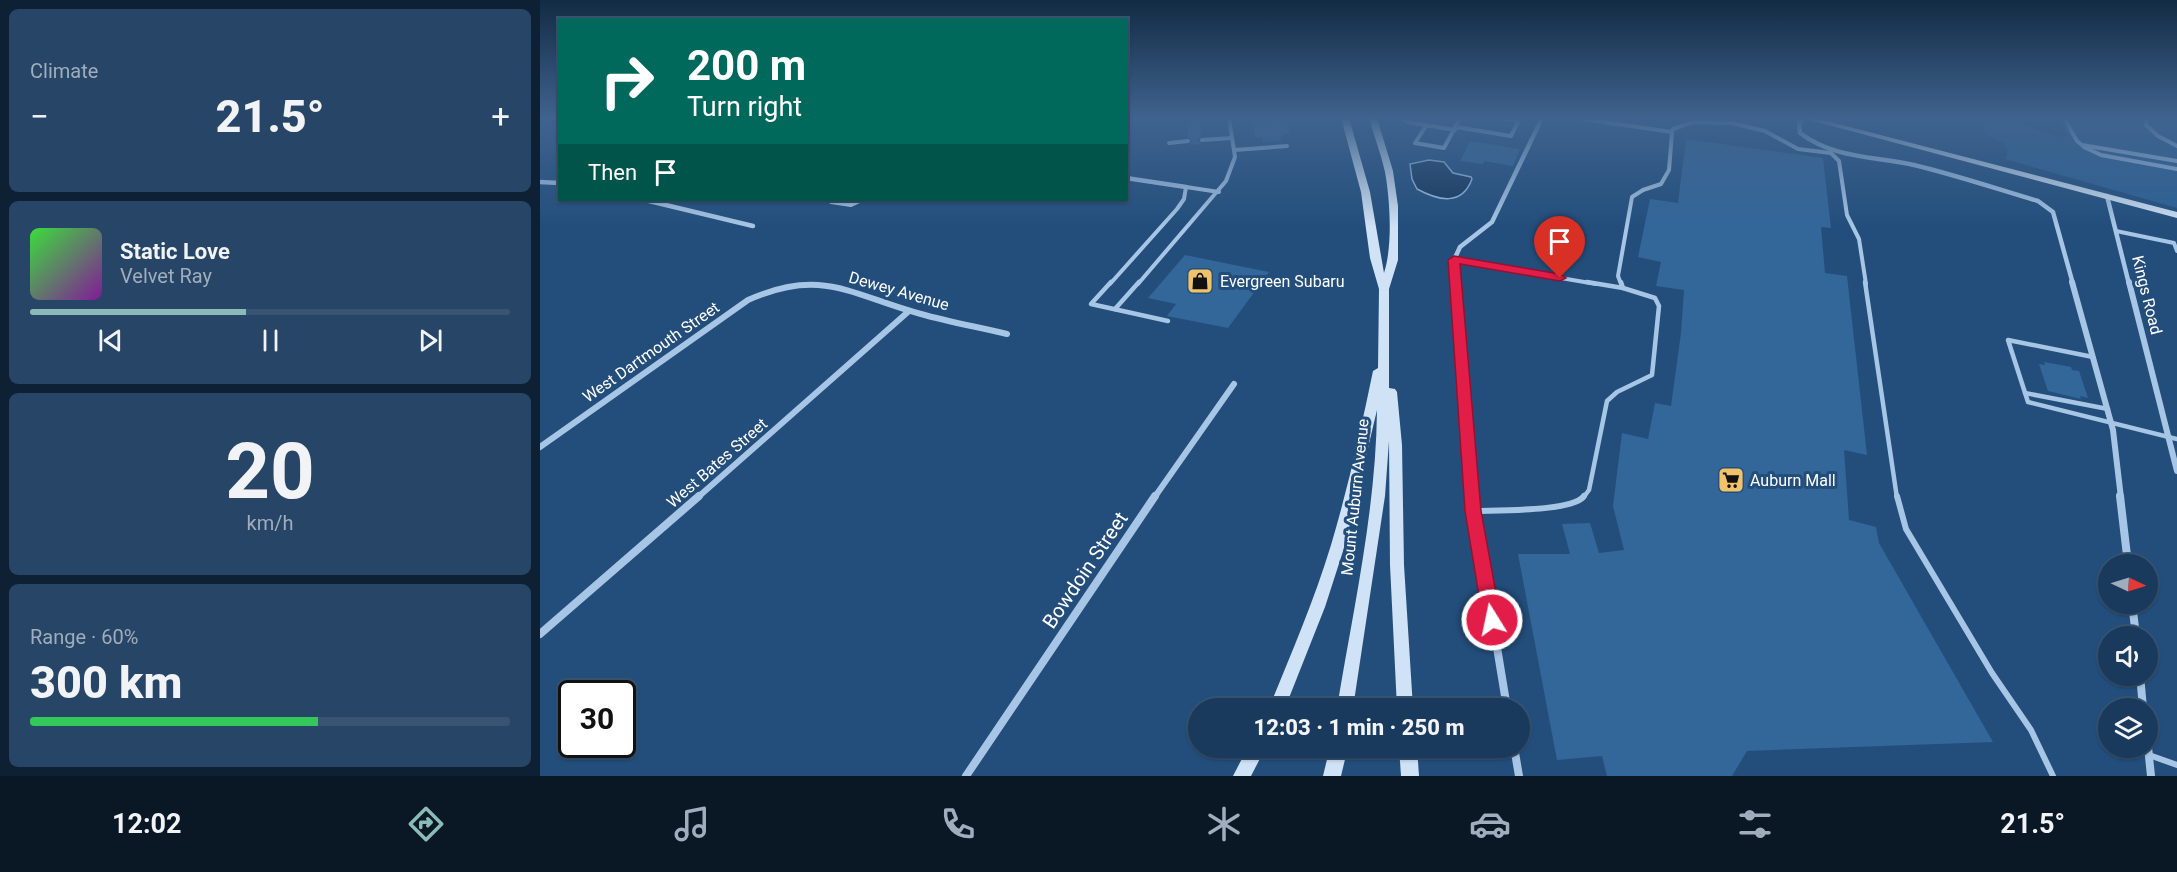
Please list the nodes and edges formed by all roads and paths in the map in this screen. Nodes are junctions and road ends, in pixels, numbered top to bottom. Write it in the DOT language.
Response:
graph roads {
  1 [pos="1235,154"];
  2 [pos="1355,154"];
  3 [pos="1384,154"];
  4 [pos="1525,154"];
  5 [pos="1670,154"];
  6 [pos="1832,154"];
  7 [pos="1839,154"];
  8 [pos="1947,154"];
  9 [pos="1964,154"];
  10 [pos="2099,154"];
  11 [pos="2137,154"];
  12 [pos="2177,161"];
  13 [pos="2177,169"];
  14 [pos="1128,178"];
  15 [pos="540,182"];
  16 [pos="2056,182"];
  17 [pos="558,183"];
  18 [pos="1186,187"];
  19 [pos="1219,192"];
  20 [pos="2107,196"];
  21 [pos="649,201"];
  22 [pos="831,201"];
  23 [pos="860,201"];
  24 [pos="2177,215"];
  25 [pos="753,226"];
  26 [pos="2116,231"];
  27 [pos="2175,243"];
  28 [pos="2177,250"];
  29 [pos="1454,260"];
  30 [pos="781,286"];
  31 [pos="1623,288"];
  32 [pos="1384,289"];
  33 [pos="1115,309"];
  34 [pos="909,311"];
  35 [pos="1168,321"];
  36 [pos="1008,334"];
  37 [pos="1385,344"];
  38 [pos="2093,357"];
  39 [pos="1234,384"];
  40 [pos="2025,393"];
  41 [pos="2108,409"];
  42 [pos="2111,422"];
  43 [pos="2169,437"];
  44 [pos="2177,439"];
  45 [pos="540,447"];
  46 [pos="2177,471"];
  47 [pos="1473,511"];
  48 [pos="2127,554"];
  49 [pos="540,634"];
  50 [pos="1280,698"];
  51 [pos="1347,698"];
  52 [pos="1404,698"];
  53 [pos="1505,698"];
  54 [pos="2158,756"];
  55 [pos="1251,758"];
  56 [pos="1336,758"];
  57 [pos="1409,758"];
  58 [pos="1516,758"];
  59 [pos="2149,758"];
  60 [pos="2177,765"];
  61 [pos="966,776"];
  62 [pos="1242,776"];
  63 [pos="1332,776"];
  64 [pos="1410,776"];
  65 [pos="1519,776"];
  66 [pos="2053,776"];
  67 [pos="2151,776"];
  1 -- 19 [label="lane"];
  2 -- 32 [label="main road, Mount Auburn Avenue"];
  3 -- 32 [label="main road, Mount Auburn Avenue"];
  4 -- 29 [label="street"];
  5 -- 31 [label="lane"];
  6 -- 66 [label="lane"];
  7 -- 38 [label="street"];
  8 -- 16 [label="main road"];
  9 -- 16 [label="main road"];
  10 -- 13 [label="lane"];
  11 -- 12 [label="lane"];
  14 -- 18 [label="street"];
  15 -- 17 [label="street"];
  16 -- 20 [label="main road"];
  18 -- 19 [label="lane"];
  18 -- 33 [label="lane"];
  19 -- 33 [label="lane"];
  20 -- 24 [label="main road"];
  20 -- 26 [label="street, Kings Road"];
  21 -- 25 [label="street"];
  22 -- 23 [label="lane"];
  26 -- 27 [label="lane"];
  26 -- 43 [label="street, Kings Road"];
  27 -- 28 [label="lane"];
  29 -- 31 [label="lane"];
  29 -- 47 [label="street"];
  30 -- 34 [label="street, Dewey Avenue"];
  30 -- 45 [label="street, West Dartmouth Street"];
  31 -- 47 [label="lane"];
  32 -- 37 [label="main road, Mount Auburn Avenue"];
  33 -- 35 [label="lane"];
  34 -- 36 [label="street, Dewey Avenue"];
  34 -- 49 [label="street, West Bates Street"];
  37 -- 50 [label="main road"];
  37 -- 51 [label="main road, Mount Auburn Avenue"];
  37 -- 52 [label="main road"];
  38 -- 40 [label="lane"];
  38 -- 41 [label="street"];
  39 -- 61 [label="street, Bowdoin Street"];
  40 -- 41 [label="lane"];
  40 -- 42 [label="lane"];
  41 -- 42 [label="street"];
  42 -- 43 [label="lane"];
  42 -- 48 [label="street"];
  43 -- 44 [label="lane"];
  43 -- 46 [label="street, Kings Road"];
  47 -- 53 [label="street"];
  54 -- 60 [label="lane"];
  55 -- 62 [label="main road"];
  56 -- 63 [label="main road"];
  57 -- 64 [label="main road"];
  58 -- 65 [label="street"];
  59 -- 67 [label="street"];
}
